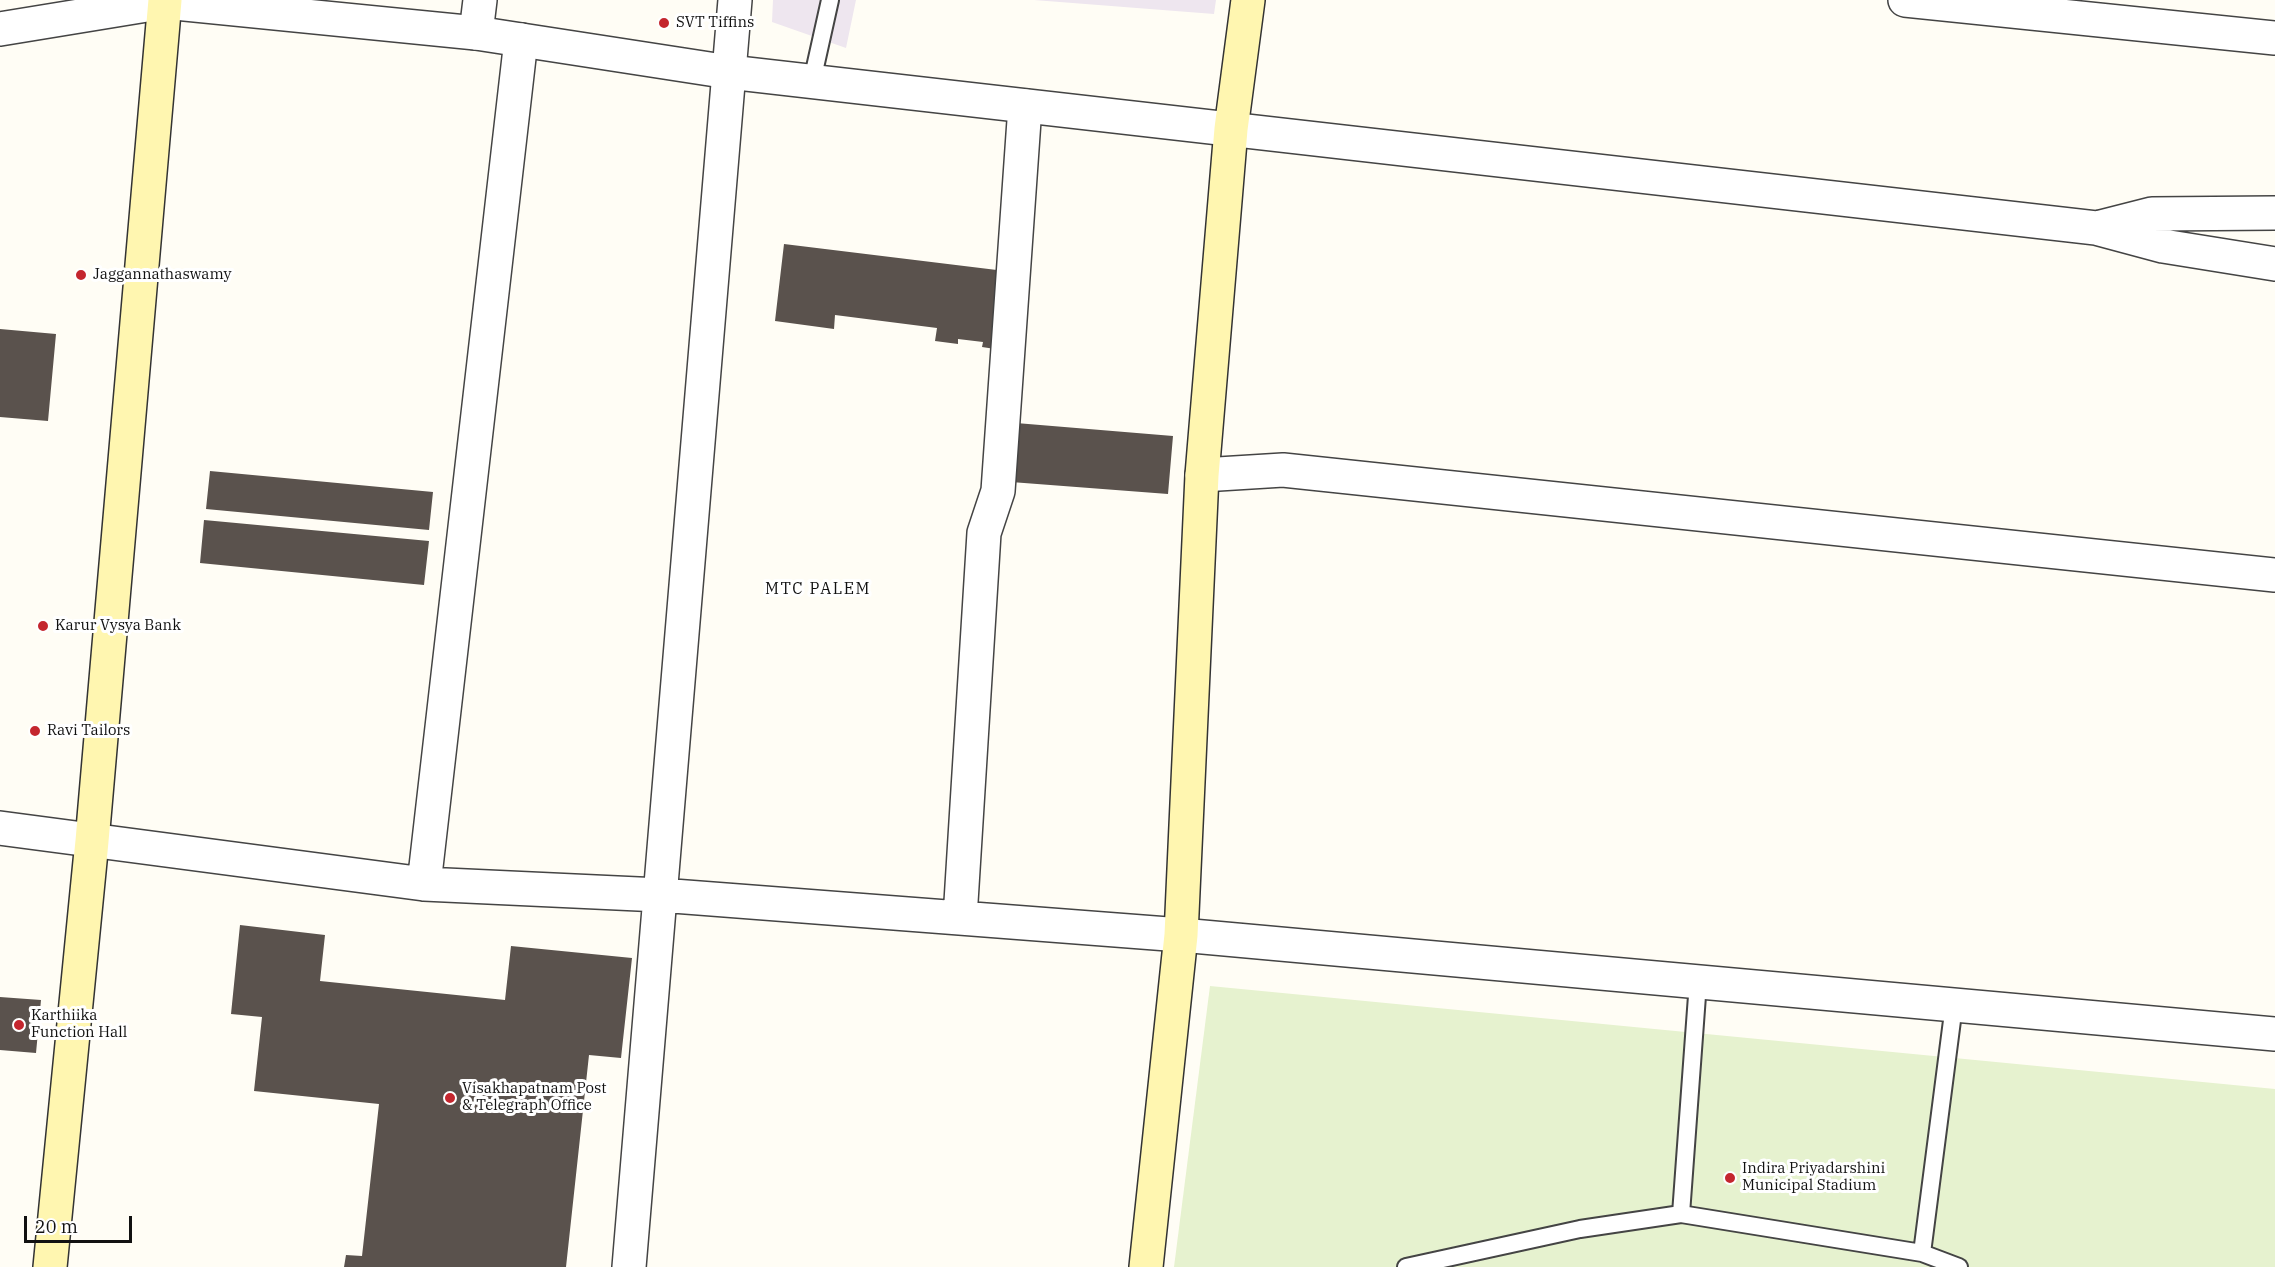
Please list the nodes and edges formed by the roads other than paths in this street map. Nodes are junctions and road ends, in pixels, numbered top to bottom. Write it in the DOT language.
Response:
graph roads {
  1 [pos="480,0"];
  2 [pos="735,0"];
  3 [pos="830,0"];
  4 [pos="1248,0"];
  5 [pos="1905,0"];
  6 [pos="165,1"];
  7 [pos="0,29"];
  8 [pos="476,33"];
  9 [pos="2275,38"];
  10 [pos="521,40"];
  11 [pos="729,72"];
  12 [pos="812,81"];
  13 [pos="1024,106"];
  14 [pos="1231,129"];
  15 [pos="2275,213"];
  16 [pos="2096,228"];
  17 [pos="2275,264"];
  18 [pos="1202,475"];
  19 [pos="2275,575"];
  20 [pos="0,828"];
  21 [pos="92,841"];
  22 [pos="424,884"];
  23 [pos="660,895"];
  24 [pos="960,918"];
  25 [pos="1181,935"];
  26 [pos="1698,982"];
  27 [pos="1954,1005"];
  28 [pos="2275,1034"];
  29 [pos="1681,1214"];
  30 [pos="1922,1253"];
  31 [pos="50,1267"];
  32 [pos="629,1267"];
  33 [pos="1146,1267"];
  34 [pos="1406,1267"];
  35 [pos="1959,1267"];
  1 -- 8 [label="street"];
  2 -- 11 [label="street"];
  3 -- 12 [label="lane"];
  4 -- 14 [label="main road"];
  5 -- 9 [label="street"];
  6 -- 7 [label="street"];
  6 -- 8 [label="street"];
  6 -- 21 [label="main road"];
  8 -- 10 [label="street"];
  10 -- 11 [label="street"];
  10 -- 22 [label="street"];
  11 -- 12 [label="street"];
  11 -- 23 [label="street"];
  12 -- 13 [label="street"];
  13 -- 14 [label="street"];
  13 -- 24 [label="street"];
  14 -- 16 [label="street"];
  14 -- 18 [label="main road"];
  15 -- 16 [label="street"];
  16 -- 17 [label="street"];
  18 -- 19 [label="street"];
  18 -- 25 [label="main road"];
  20 -- 21 [label="street"];
  21 -- 22 [label="street"];
  21 -- 31 [label="main road"];
  22 -- 23 [label="street"];
  23 -- 24 [label="street"];
  23 -- 32 [label="street"];
  24 -- 25 [label="street"];
  25 -- 26 [label="street"];
  25 -- 33 [label="main road"];
  26 -- 27 [label="street"];
  26 -- 29 [label="lane"];
  27 -- 28 [label="street"];
  27 -- 30 [label="lane"];
  29 -- 30 [label="lane"];
  29 -- 34 [label="lane"];
  30 -- 35 [label="lane"];
}
